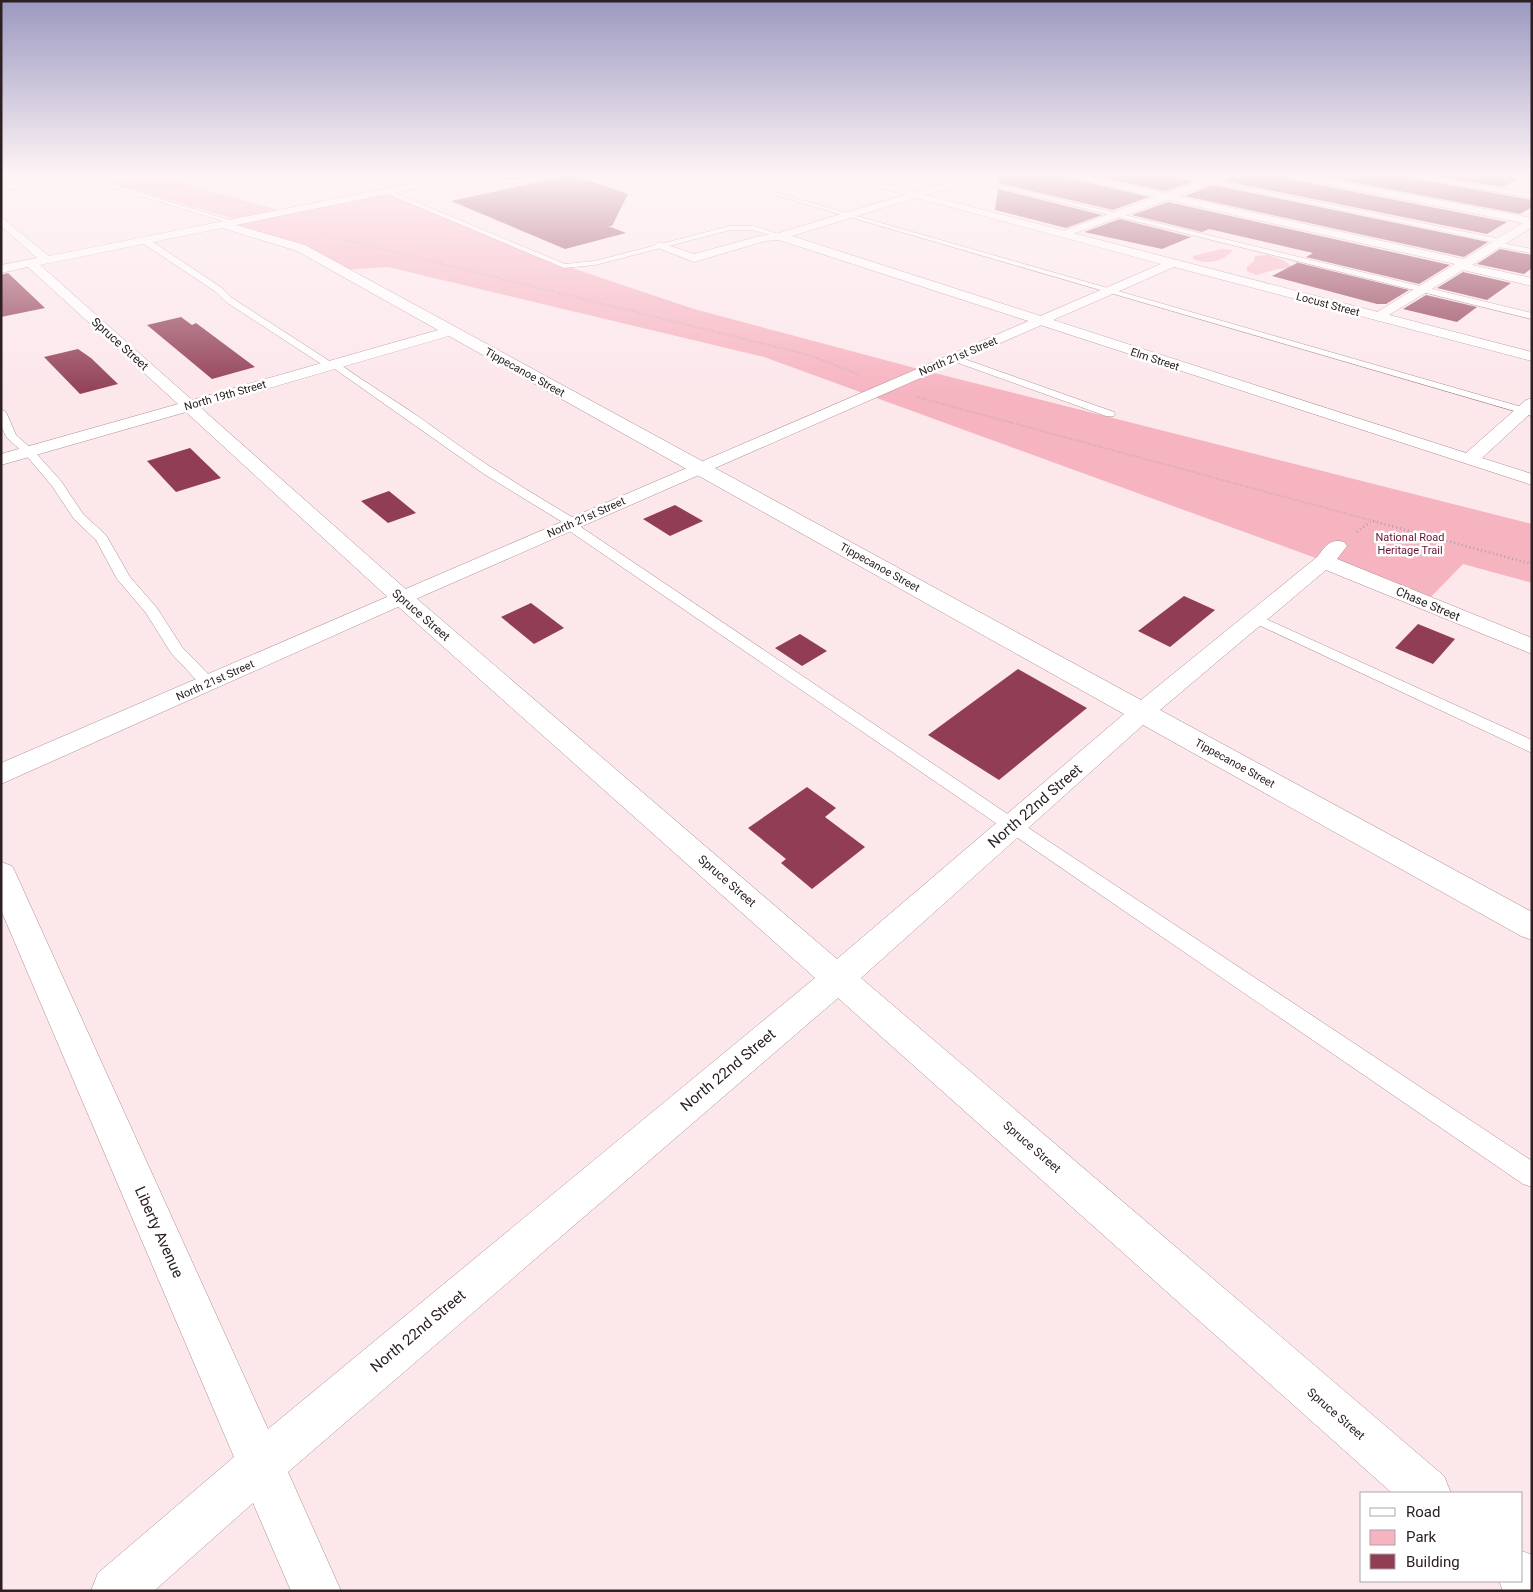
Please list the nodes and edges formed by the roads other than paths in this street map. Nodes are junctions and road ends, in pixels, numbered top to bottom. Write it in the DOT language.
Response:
graph roads {
  1 [pos="27,248"];
  2 [pos="104,248"];
  3 [pos="156,248"];
  4 [pos="302,248"];
  5 [pos="522,248"];
  6 [pos="650,248"];
  7 [pos="666,248"];
  8 [pos="728,248"];
  9 [pos="817,248"];
  10 [pos="965,248"];
  11 [pos="1118,248"];
  12 [pos="1256,248"];
  13 [pos="1395,248"];
  14 [pos="1488,248"];
  15 [pos="39,262"];
  16 [pos="1173,263"];
  17 [pos="1464,264"];
  18 [pos="1,269"];
  19 [pos="1532,282"];
  20 [pos="1108,290"];
  21 [pos="1423,290"];
  22 [pos="1532,316"];
  23 [pos="1379,317"];
  24 [pos="1038,322"];
  25 [pos="450,331"];
  26 [pos="1532,357"];
  27 [pos="953,358"];
  28 [pos="332,365"];
  29 [pos="189,405"];
  30 [pos="1529,409"];
  31 [pos="1,412"];
  32 [pos="1110,414"];
  33 [pos="29,452"];
  34 [pos="1,460"];
  35 [pos="1468,460"];
  36 [pos="699,468"];
  37 [pos="1532,480"];
  38 [pos="571,524"];
  39 [pos="1331,553"];
  40 [pos="401,597"];
  41 [pos="1255,618"];
  42 [pos="1532,647"];
  43 [pos="208,683"];
  44 [pos="1142,712"];
  45 [pos="1532,747"];
  46 [pos="1,774"];
  47 [pos="1012,826"];
  48 [pos="1,874"];
  49 [pos="1532,927"];
  50 [pos="838,978"];
  51 [pos="1532,1175"];
  52 [pos="261,1465"];
  53 [pos="1426,1492"];
  54 [pos="116,1591"];
  55 [pos="316,1591"];
  1 -- 15 [label="street, Spruce Street"];
  2 -- 15 [label="street"];
  3 -- 28 [label="lane"];
  4 -- 25 [label="street, Tippecanoe Street"];
  5 -- 6 [label="lane"];
  7 -- 8 [label="street"];
  9 -- 24 [label="street, Elm Street"];
  10 -- 20 [label="lane"];
  11 -- 16 [label="street, Locust Street"];
  12 -- 21 [label="lane"];
  13 -- 17 [label="street"];
  14 -- 17 [label="street"];
  15 -- 18 [label="street"];
  15 -- 29 [label="street, Spruce Street"];
  16 -- 20 [label="street, North 21st Street"];
  16 -- 23 [label="street, Locust Street"];
  17 -- 19 [label="street"];
  17 -- 21 [label="street"];
  20 -- 24 [label="street, North 21st Street"];
  20 -- 30 [label="lane"];
  21 -- 22 [label="lane"];
  21 -- 23 [label="street"];
  23 -- 26 [label="street, Locust Street"];
  24 -- 27 [label="street, North 21st Street"];
  24 -- 35 [label="street, Elm Street"];
  25 -- 28 [label="street, North 19th Street"];
  25 -- 36 [label="street, Tippecanoe Street"];
  27 -- 32 [label="lane"];
  27 -- 36 [label="street, North 21st Street"];
  28 -- 29 [label="street, North 19th Street"];
  28 -- 38 [label="lane"];
  29 -- 33 [label="street, North 19th Street"];
  29 -- 40 [label="street, Spruce Street"];
  30 -- 35 [label="street"];
  31 -- 33 [label="lane"];
  33 -- 34 [label="street, North 19th Street"];
  33 -- 43 [label="lane"];
  35 -- 37 [label="street, Elm Street"];
  36 -- 38 [label="street, North 21st Street"];
  36 -- 44 [label="street, Tippecanoe Street"];
  38 -- 40 [label="street, North 21st Street"];
  38 -- 47 [label="lane"];
  39 -- 41 [label="street, North 22nd Street"];
  39 -- 42 [label="street, Chase Street"];
  40 -- 43 [label="street, North 21st Street"];
  40 -- 50 [label="street, Spruce Street"];
  41 -- 44 [label="street, North 22nd Street"];
  41 -- 45 [label="lane"];
  43 -- 46 [label="street, North 21st Street"];
  44 -- 47 [label="street, North 22nd Street"];
  44 -- 49 [label="street, Tippecanoe Street"];
  47 -- 50 [label="street, North 22nd Street"];
  47 -- 51 [label="lane"];
  48 -- 52 [label="street, Liberty Avenue"];
  50 -- 52 [label="street, North 22nd Street"];
  50 -- 53 [label="street, Spruce Street"];
  52 -- 54 [label="street, North 22nd Street"];
  52 -- 55 [label="street, Liberty Avenue"];
}
